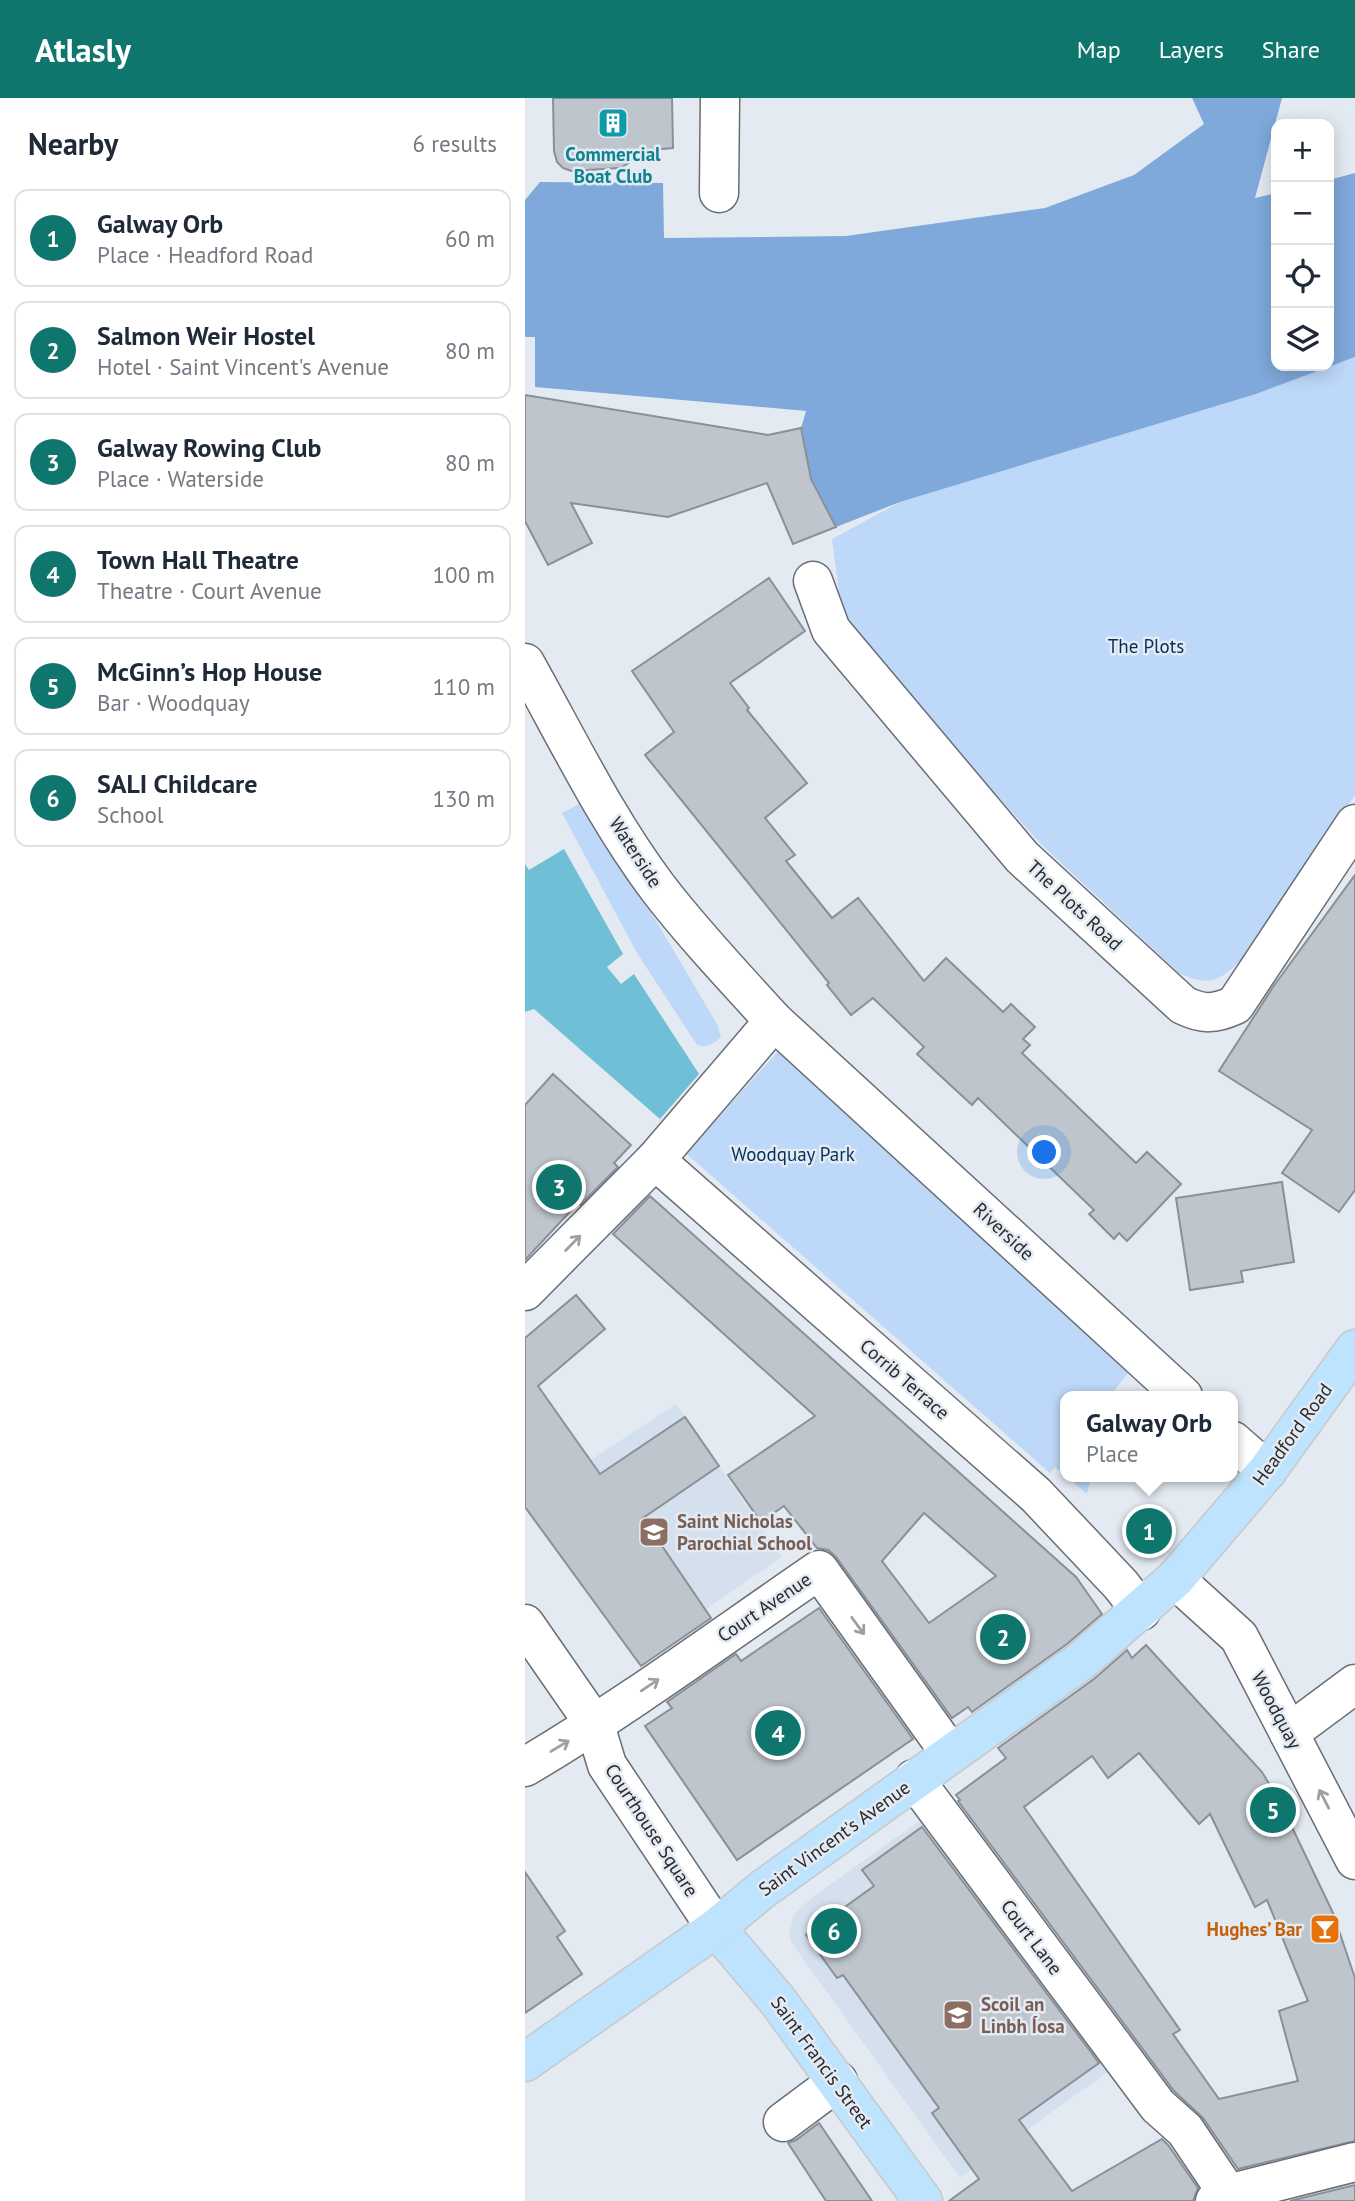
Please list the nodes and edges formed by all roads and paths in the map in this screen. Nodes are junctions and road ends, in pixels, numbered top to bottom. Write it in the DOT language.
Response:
graph roads {
  1 [pos="720,98"];
  2 [pos="719,193"];
  3 [pos="813,582"];
  4 [pos="525,663"];
  5 [pos="1355,824"];
  6 [pos="774,1021"];
  7 [pos="824,1066"];
  8 [pos="655,1160"];
  9 [pos="525,1291"];
  10 [pos="1355,1349"];
  11 [pos="1178,1391"];
  12 [pos="1238,1445"];
  13 [pos="1267,1471"];
  14 [pos="1175,1579"];
  15 [pos="1141,1611"];
  16 [pos="525,1623"];
  17 [pos="1355,1684"];
  18 [pos="595,1725"];
  19 [pos="1289,1733"];
  20 [pos="950,1753"];
  21 [pos="525,1767"];
  22 [pos="914,1779"];
  23 [pos="1355,1860"];
  24 [pos="716,1928"];
  25 [pos="525,2062"];
  26 [pos="838,2081"];
  27 [pos="783,2122"];
  28 [pos="1355,2162"];
  29 [pos="1221,2197"];
  30 [pos="923,2201"];
  1 -- 2 [label="street"];
  3 -- 5 [label="street, The Plots Road"];
  4 -- 6 [label="street, Waterside"];
  6 -- 7 [label="street, Waterside"];
  6 -- 8 [label="street"];
  7 -- 11 [label="street, Riverside"];
  9 -- 8 [label="street, one-way"];
  8 -- 15 [label="street, Corrib Terrace"];
  10 -- 13 [label="main road, Headford Road"];
  12 -- 13 [label="street"];
  13 -- 14 [label="main road, Headford Road"];
  14 -- 15 [label="main road, Headford Road"];
  14 -- 19 [label="street, Woodquay"];
  15 -- 20 [label="main road, Saint Vincent's Avenue"];
  16 -- 18 [label="street"];
  17 -- 19 [label="street"];
  18 -- 20 [label="street, Court Avenue, one-way"];
  21 -- 18 [label="street, one-way"];
  18 -- 24 [label="street, Courthouse Square"];
  23 -- 19 [label="street, Woodquay, one-way"];
  20 -- 22 [label="main road, Saint Vincent's Avenue"];
  22 -- 24 [label="main road, Saint Vincent's Avenue"];
  22 -- 29 [label="street, Court Lane"];
  24 -- 25 [label="main road, Saint Vincent's Avenue"];
  24 -- 26 [label="main road, Saint Francis Street"];
  26 -- 27 [label="street"];
  26 -- 30 [label="main road, Saint Francis Street"];
  28 -- 29 [label="street"];
}
